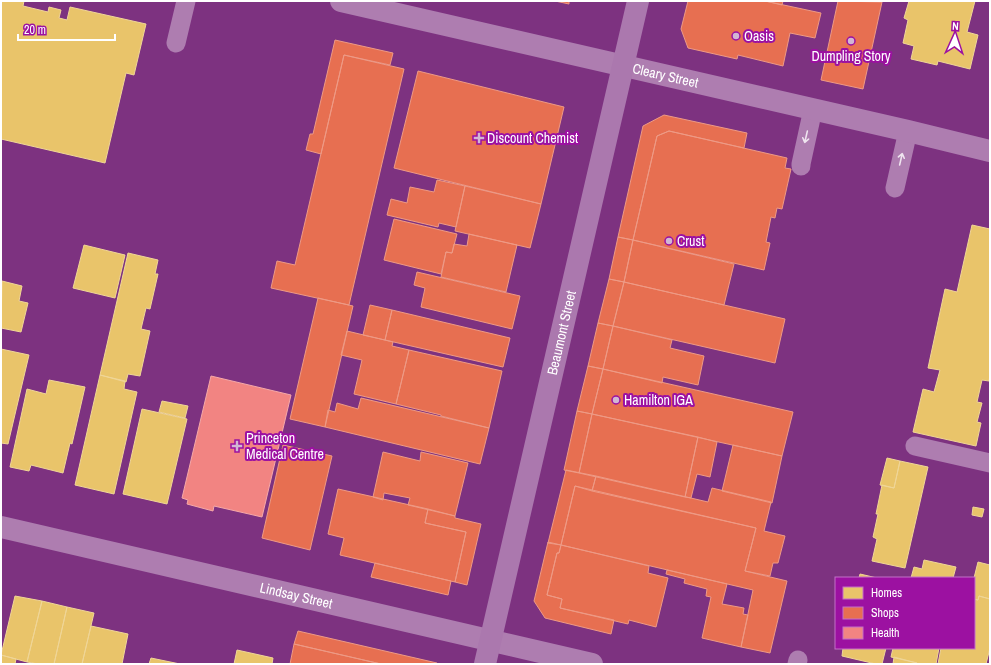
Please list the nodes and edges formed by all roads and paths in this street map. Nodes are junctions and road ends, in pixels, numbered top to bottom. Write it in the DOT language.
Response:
graph roads {
  1 [pos="186,1"];
  2 [pos="341,1"];
  3 [pos="638,1"];
  4 [pos="176,43"];
  5 [pos="623,66"];
  6 [pos="813,109"];
  7 [pos="908,131"];
  8 [pos="990,151"];
  9 [pos="801,166"];
  10 [pos="895,188"];
  11 [pos="915,446"];
  12 [pos="990,463"];
  13 [pos="1,527"];
  14 [pos="491,640"];
  15 [pos="485,664"];
  16 [pos="592,664"];
  1 -- 4 [label="lane"];
  2 -- 5 [label="street, Cleary Street"];
  3 -- 5 [label="main road, Beaumont Street"];
  5 -- 6 [label="street, Cleary Street"];
  5 -- 14 [label="main road, Beaumont Street"];
  6 -- 7 [label="street, Cleary Street"];
  6 -- 9 [label="lane, one-way"];
  7 -- 8 [label="street, Cleary Street"];
  10 -- 7 [label="lane, one-way"];
  11 -- 12 [label="lane"];
  13 -- 14 [label="street, Lindsay Street"];
  14 -- 15 [label="main road, Beaumont Street"];
  14 -- 16 [label="street, Lindsay Street"];
}
